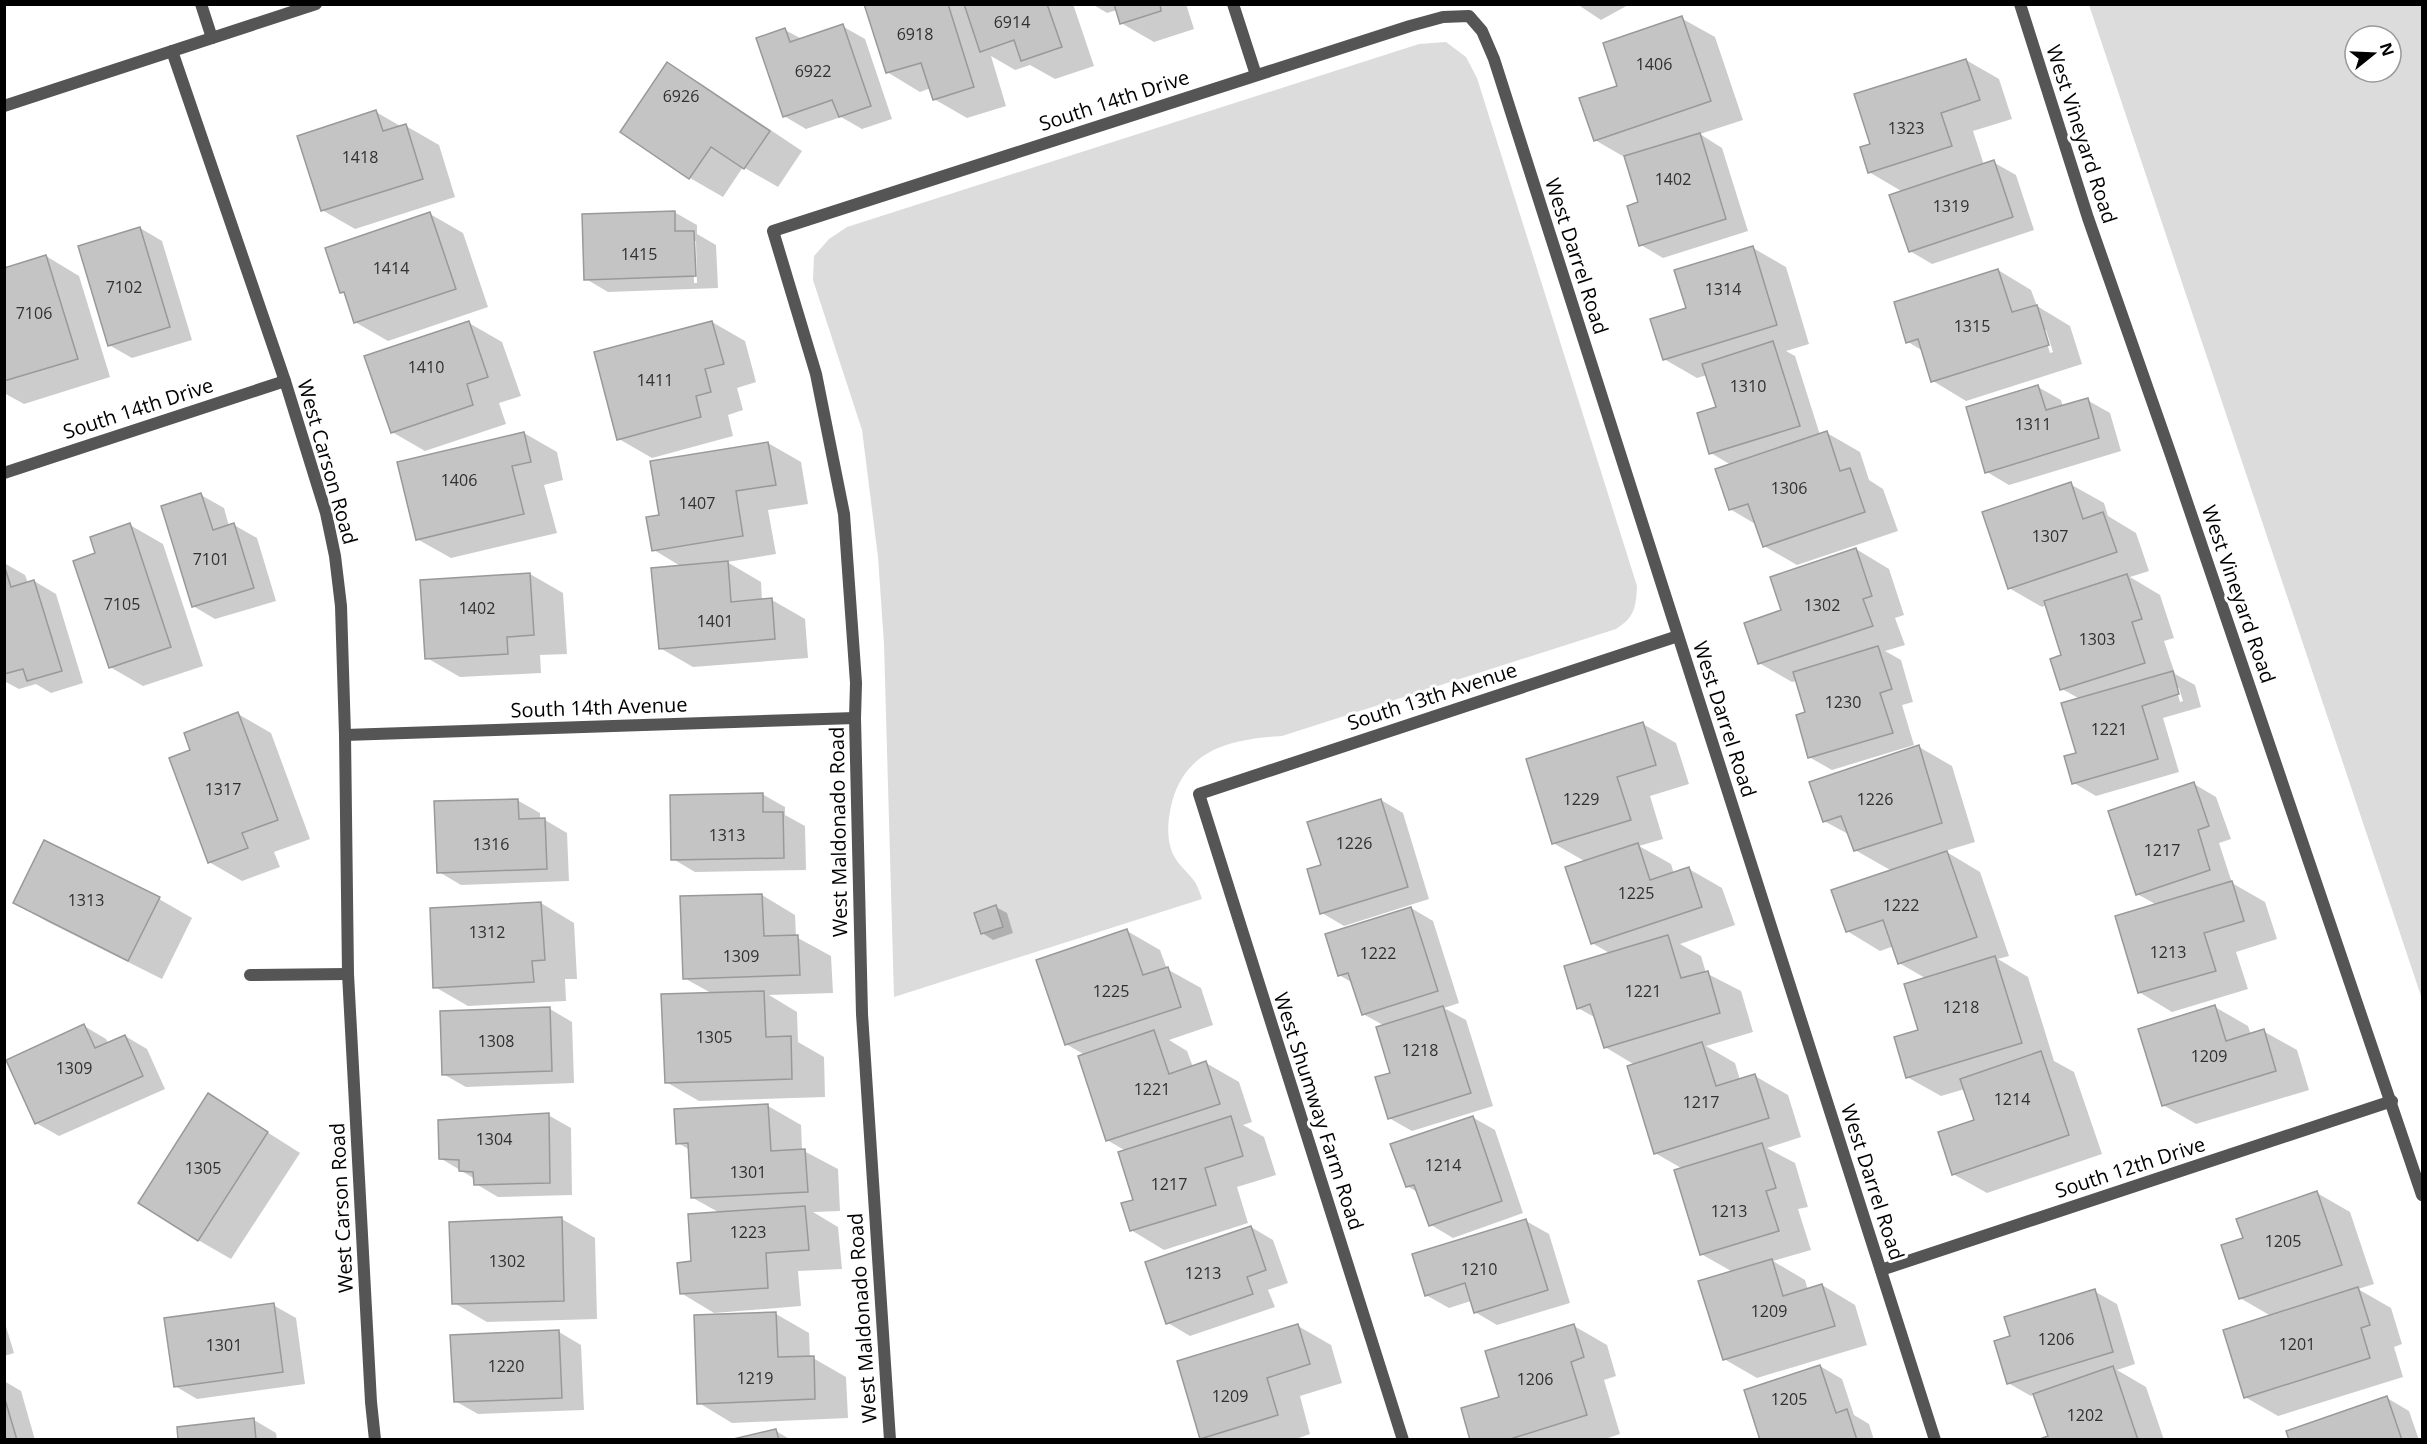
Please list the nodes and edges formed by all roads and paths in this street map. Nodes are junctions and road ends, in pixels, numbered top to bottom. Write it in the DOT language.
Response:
graph roads {
  1 [pos="201,4"];
  2 [pos="316,4"];
  3 [pos="1233,4"];
  4 [pos="2020,4"];
  5 [pos="1469,16"];
  6 [pos="212,38"];
  7 [pos="172,51"];
  8 [pos="1256,75"];
  9 [pos="4,106"];
  10 [pos="773,231"];
  11 [pos="285,381"];
  12 [pos="4,472"];
  13 [pos="1678,636"];
  14 [pos="855,718"];
  15 [pos="345,735"];
  16 [pos="1199,794"];
  17 [pos="250,975"];
  18 [pos="348,975"];
  19 [pos="2392,1101"];
  20 [pos="2422,1195"];
  21 [pos="1881,1270"];
  22 [pos="375,1440"];
  23 [pos="890,1440"];
  24 [pos="1403,1440"];
  25 [pos="1935,1440"];
  1 -- 6 [label="street"];
  2 -- 6 [label="street"];
  3 -- 8 [label="street"];
  4 -- 19 [label="street, West Vineyard Road"];
  5 -- 8 [label="street, South 14th Drive"];
  5 -- 13 [label="street, West Darrel Road"];
  6 -- 7 [label="street"];
  7 -- 9 [label="street"];
  7 -- 11 [label="street, West Carson Road"];
  8 -- 10 [label="street, South 14th Drive"];
  10 -- 14 [label="street, West Maldonado Road"];
  11 -- 12 [label="street, South 14th Drive"];
  11 -- 15 [label="street, West Carson Road"];
  13 -- 16 [label="street, South 13th Avenue"];
  13 -- 21 [label="street, West Darrel Road"];
  14 -- 15 [label="street, South 14th Avenue"];
  14 -- 23 [label="street, West Maldonado Road"];
  15 -- 18 [label="street, West Carson Road"];
  16 -- 24 [label="street, West Shumway Farm Road"];
  17 -- 18 [label="street"];
  18 -- 22 [label="street, West Carson Road"];
  19 -- 20 [label="street, West Vineyard Road"];
  19 -- 21 [label="street, South 12th Drive"];
  21 -- 25 [label="street, West Darrel Road"];
}
